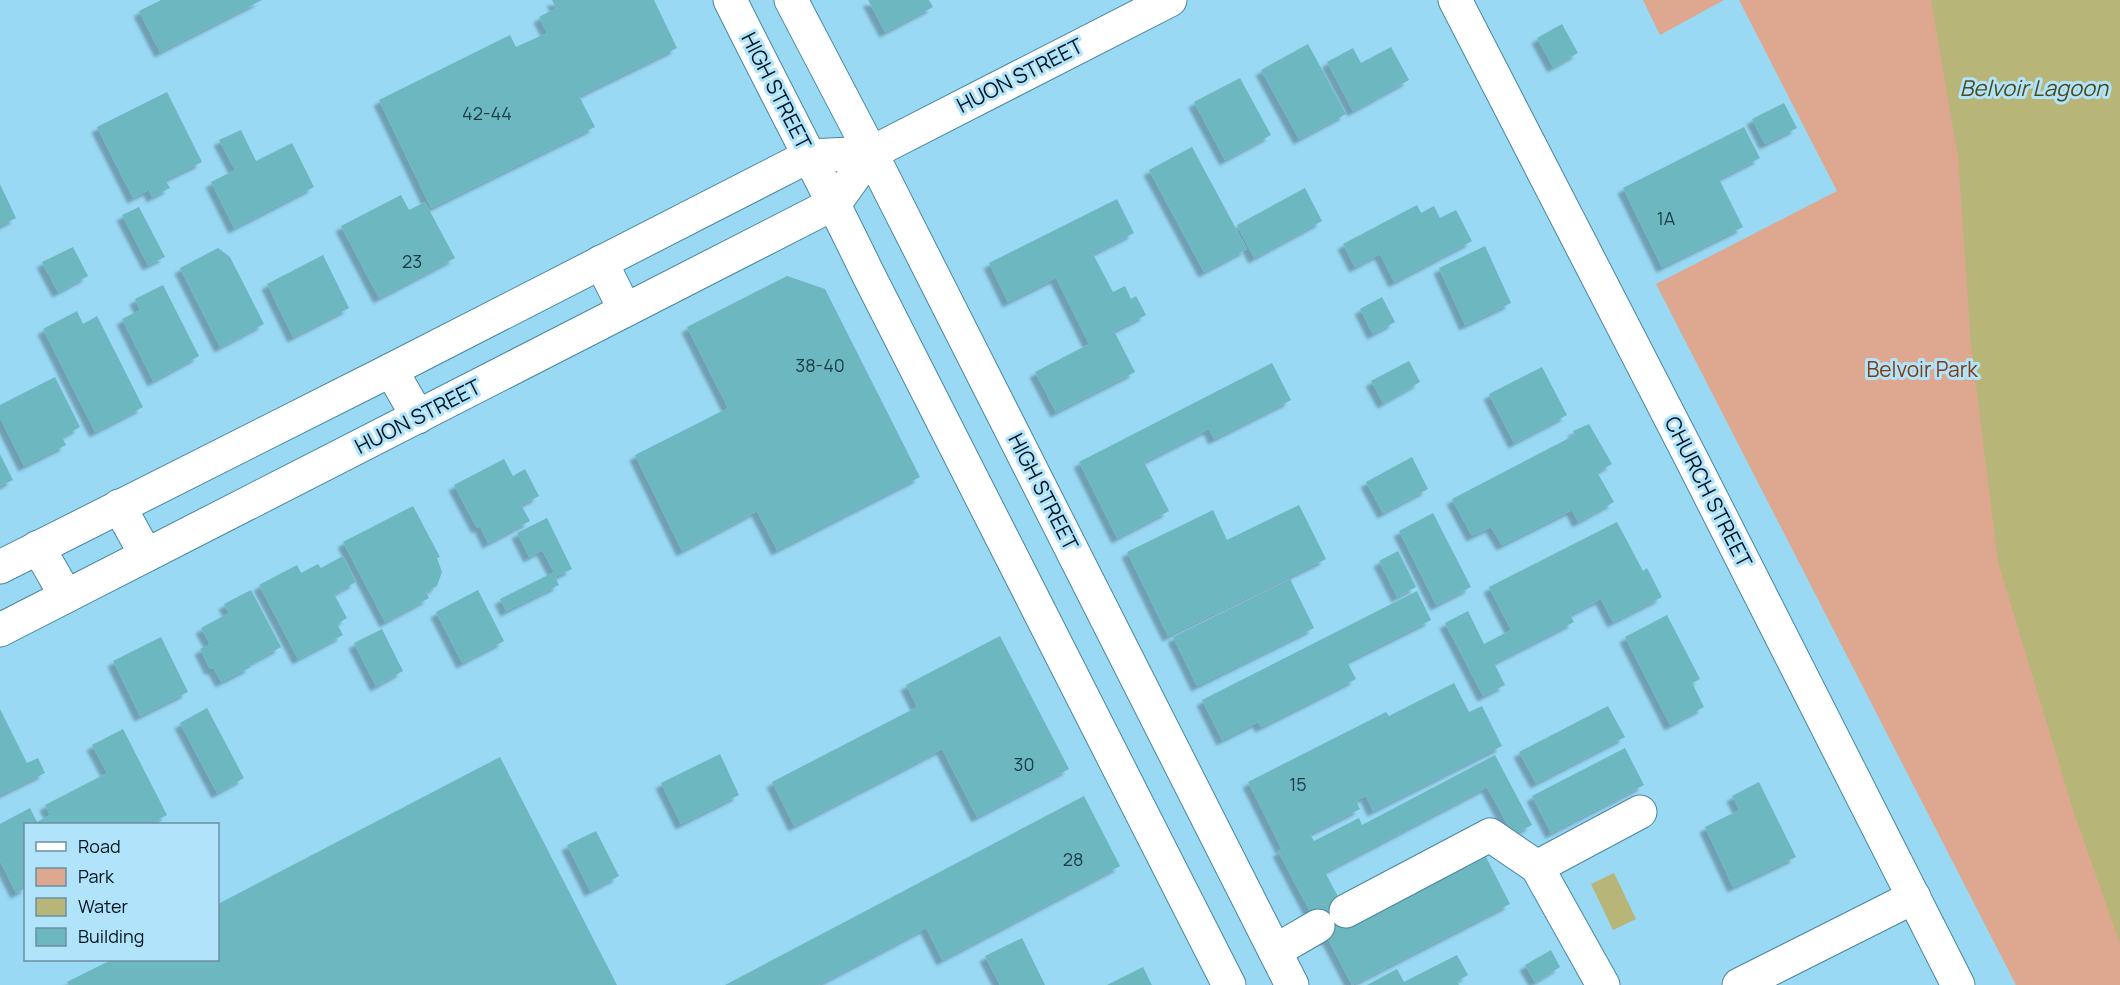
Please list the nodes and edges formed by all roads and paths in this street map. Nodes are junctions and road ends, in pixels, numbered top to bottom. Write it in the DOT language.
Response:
graph roads {
  1 [pos="730,0"];
  2 [pos="791,0"];
  3 [pos="1170,0"];
  4 [pos="1455,0"];
  5 [pos="1118,12"];
  6 [pos="871,153"];
  7 [pos="809,156"];
  8 [pos="835,203"];
  9 [pos="601,262"];
  10 [pos="625,310"];
  11 [pos="391,370"];
  12 [pos="418,417"];
  13 [pos="119,506"];
  14 [pos="38,547"];
  15 [pos="146,555"];
  16 [pos="0,567"];
  17 [pos="66,596"];
  18 [pos="0,630"];
  19 [pos="1640,812"];
  20 [pos="1536,867"];
  21 [pos="1914,897"];
  22 [pos="1275,951"];
  23 [pos="1229,985"];
  24 [pos="1292,985"];
  25 [pos="1603,985"];
  26 [pos="1739,985"];
  27 [pos="1958,985"];
  1 -- 7 [label="street, HIGH STREET"];
  2 -- 6 [label="street, HIGH STREET"];
  3 -- 5 [label="street, HUON STREET"];
  4 -- 21 [label="street, CHURCH STREET"];
  5 -- 6 [label="street, HUON STREET"];
  6 -- 7 [label="street"];
  6 -- 8 [label="street"];
  6 -- 22 [label="street, HIGH STREET"];
  7 -- 8 [label="street, HIGH STREET"];
  7 -- 9 [label="street"];
  8 -- 10 [label="street, HUON STREET"];
  8 -- 23 [label="street, HIGH STREET"];
  9 -- 10 [label="street"];
  9 -- 11 [label="street"];
  10 -- 12 [label="street, HUON STREET"];
  11 -- 12 [label="street"];
  11 -- 13 [label="street"];
  12 -- 15 [label="street, HUON STREET"];
  13 -- 14 [label="street"];
  13 -- 15 [label="street"];
  14 -- 16 [label="street"];
  14 -- 17 [label="street"];
  15 -- 17 [label="street, HUON STREET"];
  17 -- 18 [label="street, HUON STREET"];
  19 -- 20 [label="street"];
  20 -- 22 [label="street"];
  20 -- 25 [label="street"];
  21 -- 26 [label="street"];
  21 -- 27 [label="street, CHURCH STREET"];
  22 -- 24 [label="street, HIGH STREET"];
}
